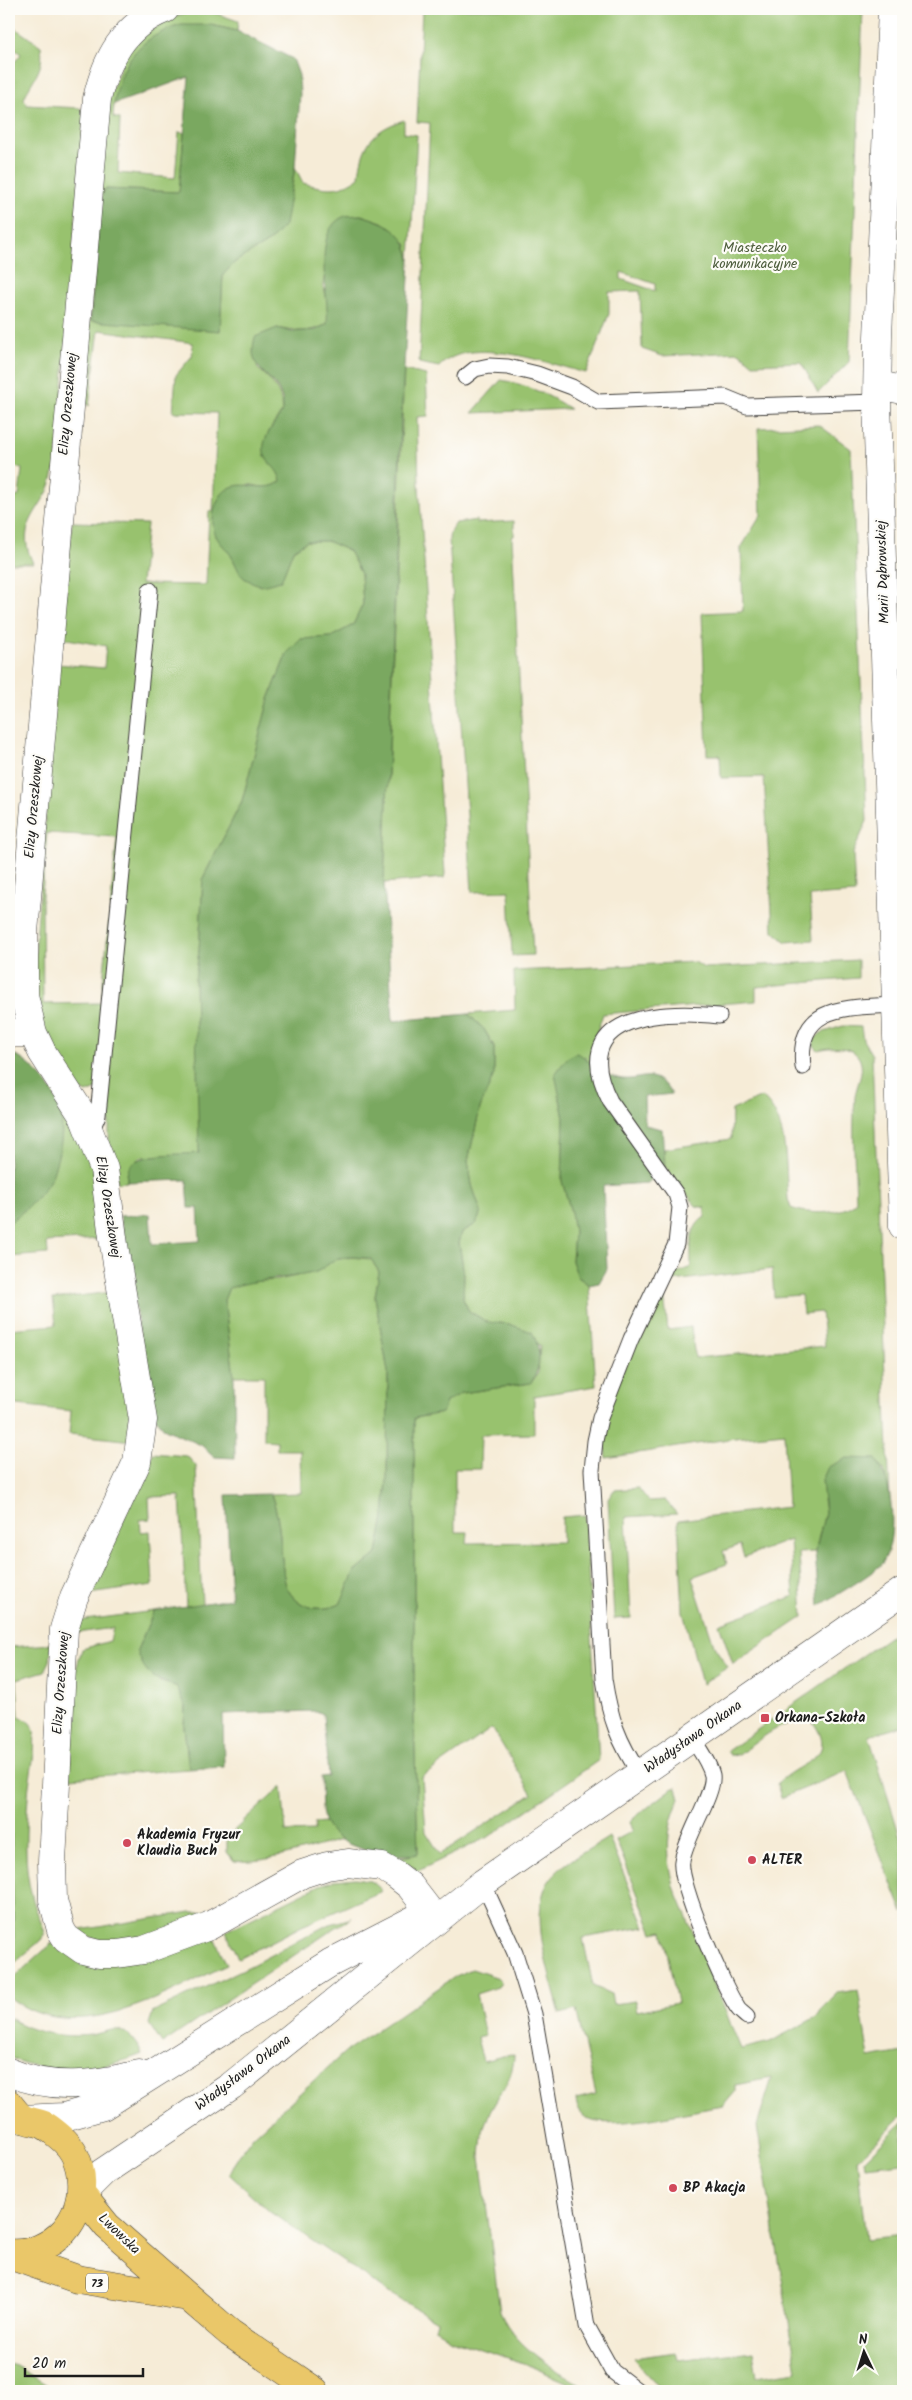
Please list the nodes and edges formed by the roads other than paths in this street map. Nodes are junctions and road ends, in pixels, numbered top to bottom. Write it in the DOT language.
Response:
graph roads {
  1 [pos="165,9"];
  2 [pos="892,9"];
  3 [pos="896,111"];
  4 [pos="465,377"];
  5 [pos="886,392"];
  6 [pos="150,590"];
  7 [pos="895,1005"];
  8 [pos="719,1016"];
  9 [pos="21,1033"];
  10 [pos="803,1067"];
  11 [pos="91,1132"];
  12 [pos="903,1226"];
  13 [pos="903,1591"];
  14 [pos="692,1738"];
  15 [pos="640,1774"];
  16 [pos="483,1883"];
  17 [pos="430,1912"];
  18 [pos="747,2018"];
  19 [pos="160,2069"];
  20 [pos="9,2072"];
  21 [pos="13,2114"];
  22 [pos="81,2194"];
  23 [pos="9,2254"];
  24 [pos="188,2297"];
  25 [pos="315,2391"];
  26 [pos="638,2391"];
  1 -- 9 [label="street, Elizy Orzeszkowej"];
  2 -- 3 [label="street, Marii Dąbrowskiej"];
  3 -- 5 [label="street, Marii Dąbrowskiej"];
  4 -- 5 [label="lane"];
  5 -- 7 [label="street, Marii Dąbrowskiej"];
  6 -- 11 [label="lane"];
  7 -- 10 [label="lane"];
  7 -- 12 [label="street, Marii Dąbrowskiej"];
  8 -- 15 [label="lane"];
  9 -- 11 [label="street, Elizy Orzeszkowej"];
  11 -- 17 [label="street, Elizy Orzeszkowej"];
  13 -- 14 [label="street, Władysława Orkana"];
  14 -- 15 [label="street, Władysława Orkana"];
  14 -- 18 [label="lane"];
  15 -- 16 [label="street, Władysława Orkana"];
  16 -- 17 [label="street, Władysława Orkana"];
  16 -- 22 [label="street, Władysława Orkana"];
  16 -- 26 [label="lane"];
  17 -- 19 [label="street, Władysława Orkana"];
  19 -- 20 [label="street"];
  19 -- 21 [label="street, Władysława Orkana"];
  21 -- 22 [label="main road, 73"];
  22 -- 23 [label="main road, Władysława Orkana / 73"];
  22 -- 24 [label="main road, Lwowska"];
  23 -- 24 [label="main road, 73"];
  24 -- 25 [label="main road, Lwowska"];
}
